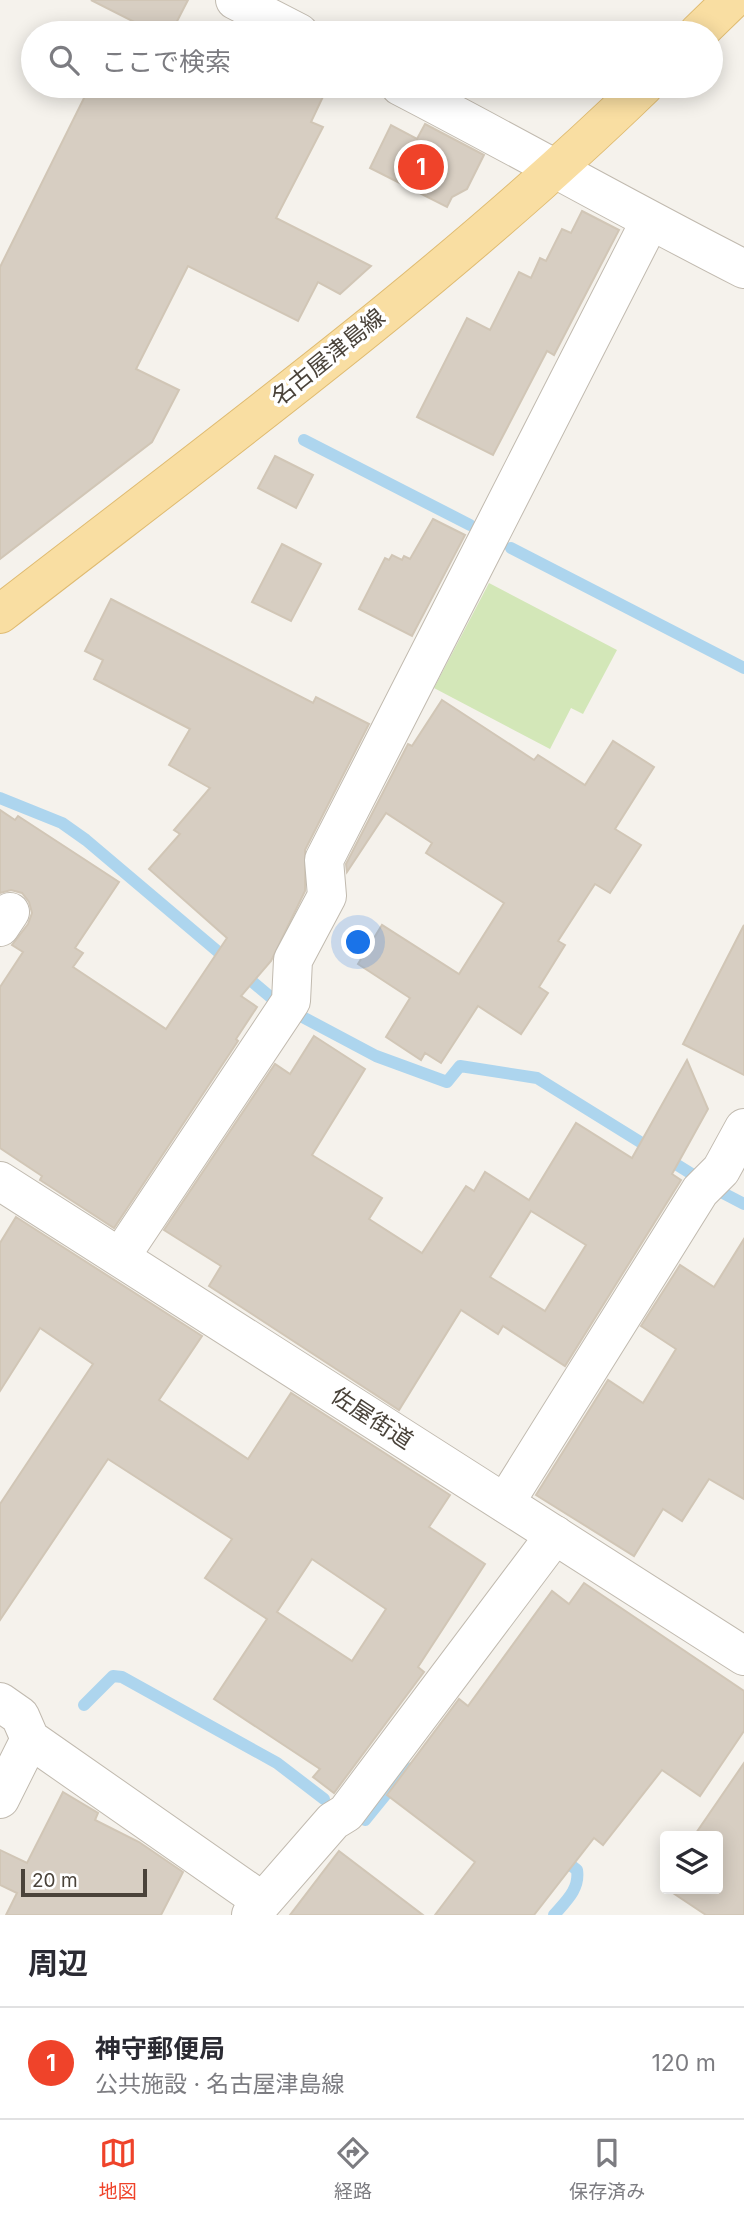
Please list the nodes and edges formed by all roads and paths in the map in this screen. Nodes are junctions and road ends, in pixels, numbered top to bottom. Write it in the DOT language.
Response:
graph roads {
  1 [pos="235,0"];
  2 [pos="732,0"];
  3 [pos="276,21"];
  4 [pos="710,21"];
  5 [pos="423,98"];
  6 [pos="632,98"];
  7 [pos="559,168"];
  8 [pos="650,221"];
  9 [pos="744,269"];
  10 [pos="0,614"];
  11 [pos="744,1128"];
  12 [pos="0,1181"];
  13 [pos="121,1256"];
  14 [pos="505,1503"];
  15 [pos="555,1535"];
  16 [pos="744,1656"];
  17 [pos="0,1702"];
  18 [pos="30,1739"];
  19 [pos="0,1798"];
  20 [pos="256,1908"];
  1 -- 3 [label="street"];
  2 -- 4 [label="main road"];
  5 -- 7 [label="street"];
  6 -- 7 [label="main road, 名古屋津島線"];
  7 -- 8 [label="street"];
  7 -- 10 [label="main road, 名古屋津島線"];
  8 -- 9 [label="street"];
  8 -- 13 [label="street"];
  11 -- 14 [label="street"];
  12 -- 13 [label="street, 佐屋街道"];
  13 -- 14 [label="street, 佐屋街道"];
  14 -- 15 [label="street, 佐屋街道"];
  15 -- 16 [label="street, 佐屋街道"];
  15 -- 20 [label="street"];
  17 -- 18 [label="street"];
  18 -- 19 [label="street"];
  18 -- 20 [label="street"];
}
